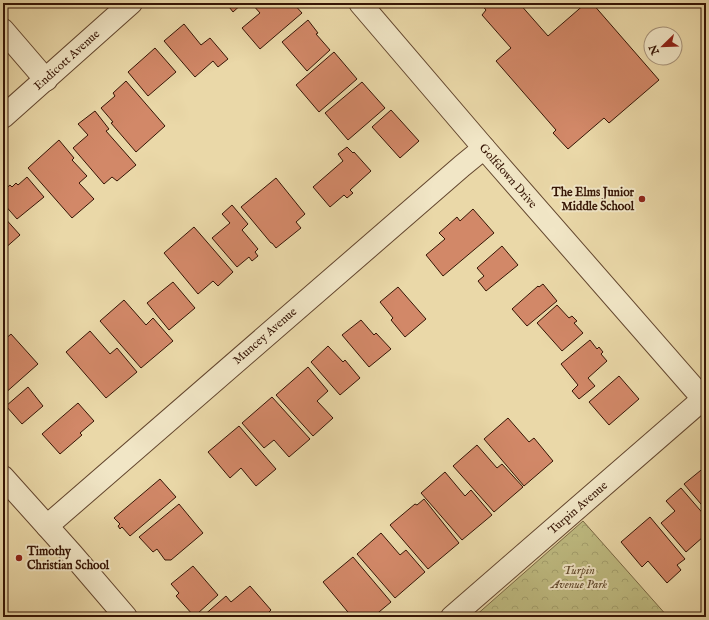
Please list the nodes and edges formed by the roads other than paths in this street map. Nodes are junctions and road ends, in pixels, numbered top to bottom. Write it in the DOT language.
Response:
graph roads {
  1 [pos="131,3"];
  2 [pos="360,3"];
  3 [pos="3,30"];
  4 [pos="46,80"];
  5 [pos="3,117"];
  6 [pos="484,148"];
  7 [pos="705,400"];
  8 [pos="3,477"];
  9 [pos="47,526"];
  10 [pos="126,617"];
  11 [pos="452,617"];
  1 -- 4 [label="street, Endicott Avenue"];
  2 -- 6 [label="street, Golfdown Drive"];
  3 -- 4 [label="street"];
  4 -- 5 [label="street, Endicott Avenue"];
  6 -- 7 [label="street, Golfdown Drive"];
  6 -- 9 [label="street, Muncey Avenue"];
  7 -- 11 [label="street, Turpin Avenue"];
  8 -- 9 [label="street"];
  9 -- 10 [label="street"];
}
